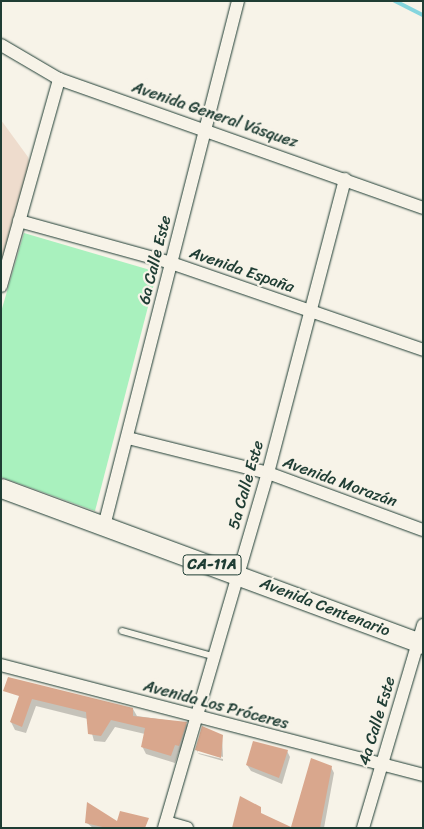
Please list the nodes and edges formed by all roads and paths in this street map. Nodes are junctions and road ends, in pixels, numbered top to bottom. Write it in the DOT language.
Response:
graph roads {
  1 [pos="238,1"];
  2 [pos="1,45"];
  3 [pos="59,79"];
  4 [pos="203,128"];
  5 [pos="345,178"];
  6 [pos="423,208"];
  7 [pos="19,221"];
  8 [pos="171,263"];
  9 [pos="1,286"];
  10 [pos="310,310"];
  11 [pos="423,350"];
  12 [pos="128,438"];
  13 [pos="268,473"];
  14 [pos="1,488"];
  15 [pos="104,526"];
  16 [pos="423,530"];
  17 [pos="237,574"];
  18 [pos="122,631"];
  19 [pos="421,637"];
  20 [pos="212,656"];
  21 [pos="1,665"];
  22 [pos="194,716"];
  23 [pos="380,764"];
  24 [pos="423,775"];
  25 [pos="165,825"];
  26 [pos="186,828"];
  27 [pos="363,828"];
  1 -- 4 [label="street, 6a Calle Este"];
  2 -- 3 [label="street, Avenida General Vásquez"];
  3 -- 4 [label="street, Avenida General Vásquez"];
  3 -- 7 [label="street"];
  4 -- 5 [label="street, Avenida General Vásquez"];
  4 -- 8 [label="street, 6a Calle Este"];
  5 -- 6 [label="street, Avenida General Vásquez"];
  5 -- 10 [label="street, 5a Calle Este"];
  7 -- 8 [label="street, Avenida España"];
  7 -- 9 [label="street"];
  8 -- 10 [label="street, Avenida España"];
  8 -- 12 [label="street, 6a Calle Este"];
  10 -- 11 [label="street, Avenida España"];
  10 -- 13 [label="street, 5a Calle Este"];
  12 -- 13 [label="street, Avenida Morazán"];
  12 -- 15 [label="street, 6a Calle Este"];
  13 -- 16 [label="street, Avenida Morazán"];
  13 -- 17 [label="street, 5a Calle Este"];
  14 -- 15 [label="main road, Avenida Centenario / CA-11A"];
  15 -- 17 [label="main road, Avenida Centenario / CA-11A"];
  17 -- 19 [label="main road, Avenida Centenario / CA-11A"];
  17 -- 20 [label="street, 5a Calle Este"];
  18 -- 20 [label="lane"];
  19 -- 23 [label="street, 4a Calle Este"];
  20 -- 22 [label="street, 5a Calle Este"];
  21 -- 22 [label="street, Avenida Los Próceres"];
  22 -- 23 [label="street, Avenida Los Próceres"];
  22 -- 25 [label="street, 5a Calle Este"];
  23 -- 24 [label="street, Avenida Los Próceres"];
  23 -- 27 [label="street, 4a Calle Este"];
  25 -- 26 [label="street"];
}
